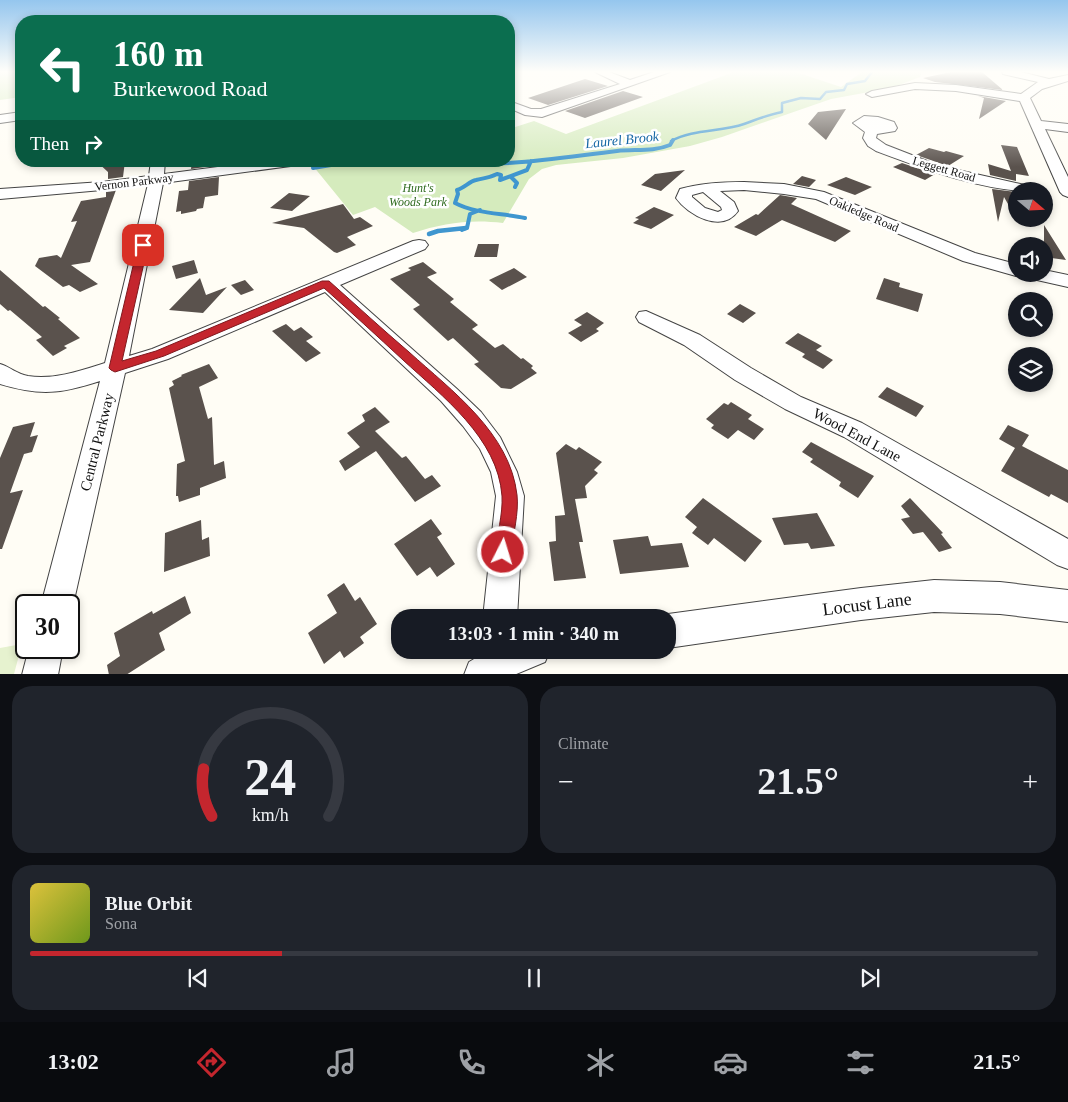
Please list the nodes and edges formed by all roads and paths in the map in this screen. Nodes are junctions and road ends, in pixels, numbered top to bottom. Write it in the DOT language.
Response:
graph roads {
  1 [pos="568,103"];
  2 [pos="1026,103"];
  3 [pos="515,106"];
  4 [pos="15,117"];
  5 [pos="0,119"];
  6 [pos="1035,124"];
  7 [pos="1068,128"];
  8 [pos="872,130"];
  9 [pos="204,167"];
  10 [pos="157,170"];
  11 [pos="1008,185"];
  12 [pos="706,187"];
  13 [pos="1068,192"];
  14 [pos="0,194"];
  15 [pos="1053,195"];
  16 [pos="1068,198"];
  17 [pos="419,246"];
  18 [pos="1008,268"];
  19 [pos="1053,277"];
  20 [pos="1068,280"];
  21 [pos="326,283"];
  22 [pos="646,317"];
  23 [pos="115,368"];
  24 [pos="0,372"];
  25 [pos="1068,555"];
  26 [pos="60,594"];
  27 [pos="1068,606"];
  28 [pos="500,609"];
  29 [pos="676,630"];
  30 [pos="43,659"];
  31 [pos="40,674"];
  1 -- 3 [label="street"];
  2 -- 6 [label="street"];
  4 -- 5 [label="street"];
  6 -- 7 [label="street"];
  6 -- 13 [label="street"];
  8 -- 11 [label="street, Leggett Road"];
  9 -- 10 [label="street, Vernon Parkway"];
  10 -- 14 [label="street, Vernon Parkway"];
  10 -- 23 [label="street, Central Parkway"];
  12 -- 18 [label="street, Oakledge Road"];
  15 -- 16 [label="street"];
  17 -- 21 [label="street"];
  19 -- 20 [label="street"];
  21 -- 23 [label="street"];
  21 -- 28 [label="street"];
  22 -- 25 [label="street, Wood End Lane"];
  23 -- 24 [label="street"];
  23 -- 26 [label="street, Central Parkway"];
  27 -- 29 [label="street, Locust Lane"];
  30 -- 31 [label="street"];
}
